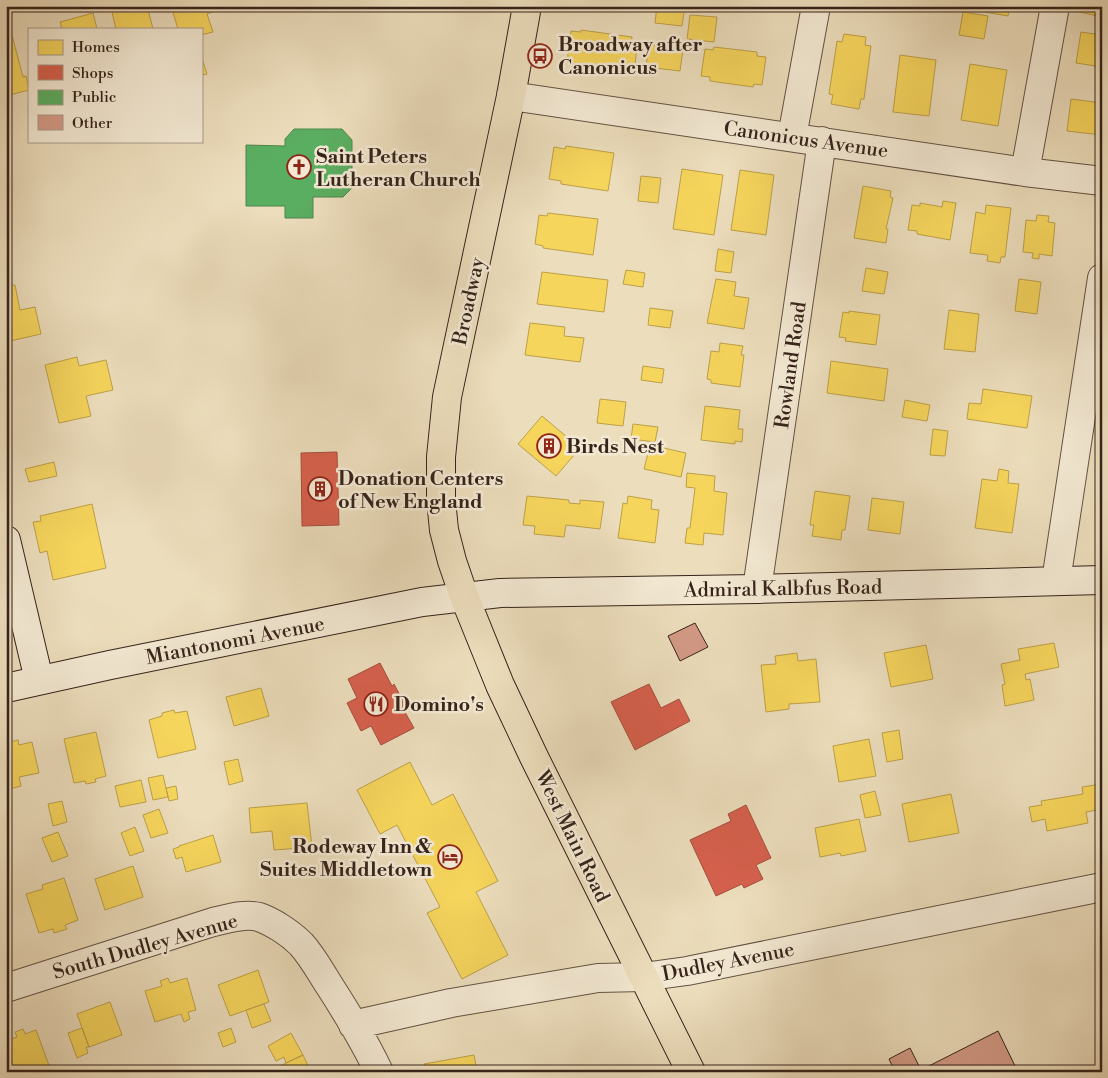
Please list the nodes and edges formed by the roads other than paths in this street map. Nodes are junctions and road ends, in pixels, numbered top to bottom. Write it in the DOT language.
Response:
graph roads {
  1 [pos="527,6"];
  2 [pos="816,6"];
  3 [pos="1055,6"];
  4 [pos="511,96"];
  5 [pos="792,137"];
  6 [pos="822,141"];
  7 [pos="1026,172"];
  8 [pos="1102,181"];
  9 [pos="1102,278"];
  10 [pos="6,540"];
  11 [pos="1102,580"];
  12 [pos="1056,581"];
  13 [pos="758,589"];
  14 [pos="464,596"];
  15 [pos="39,680"];
  16 [pos="6,688"];
  17 [pos="1102,887"];
  18 [pos="643,976"];
  19 [pos="6,988"];
  20 [pos="353,1025"];
  21 [pos="379,1072"];
  22 [pos="691,1072"];
  1 -- 4 [label="main road, Broadway"];
  2 -- 5 [label="street"];
  3 -- 7 [label="street"];
  4 -- 5 [label="street, Canonicus Avenue"];
  4 -- 14 [label="main road, Broadway"];
  5 -- 6 [label="street, Canonicus Avenue"];
  6 -- 7 [label="street, Canonicus Avenue"];
  6 -- 13 [label="street, Rowland Road"];
  7 -- 8 [label="street, Canonicus Avenue"];
  9 -- 12 [label="street"];
  10 -- 15 [label="street"];
  11 -- 12 [label="street, Admiral Kalbfus Road"];
  12 -- 13 [label="street, Admiral Kalbfus Road"];
  13 -- 14 [label="street, Admiral Kalbfus Road"];
  14 -- 15 [label="street, Miantonomi Avenue"];
  14 -- 18 [label="main road, West Main Road"];
  15 -- 16 [label="street, Miantonomi Avenue"];
  17 -- 18 [label="street, Dudley Avenue"];
  18 -- 20 [label="street, Dudley Avenue"];
  18 -- 22 [label="main road, West Main Road"];
  19 -- 20 [label="street, South Dudley Avenue"];
  20 -- 21 [label="street, South Dudley Avenue"];
}
